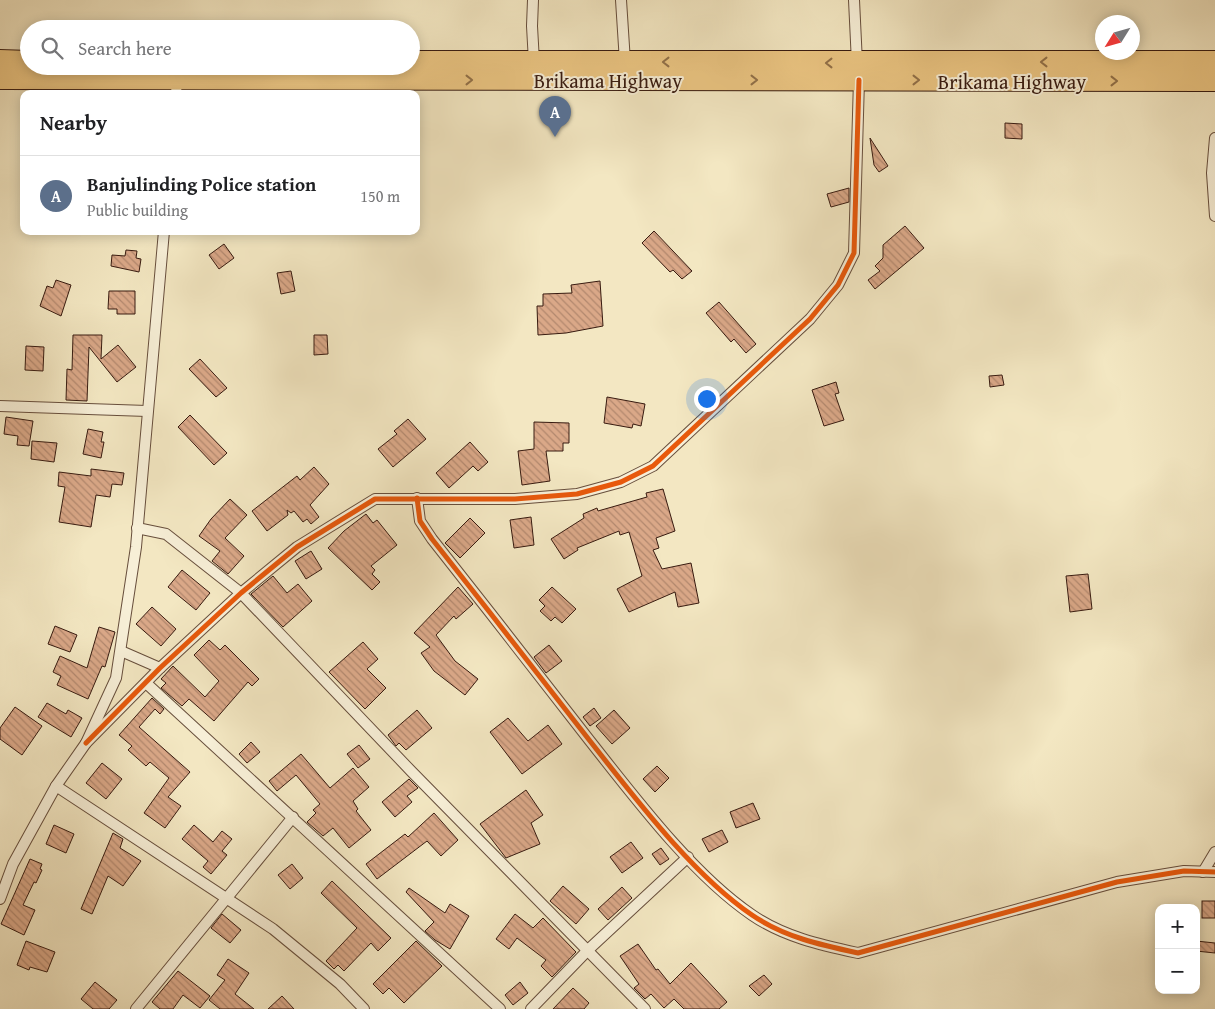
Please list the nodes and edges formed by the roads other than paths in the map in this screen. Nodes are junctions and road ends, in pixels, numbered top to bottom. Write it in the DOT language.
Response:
graph roads {
  1 [pos="533,0"];
  2 [pos="621,0"];
  3 [pos="854,0"];
  4 [pos="0,60"];
  5 [pos="20,60"];
  6 [pos="534,62"];
  7 [pos="625,62"];
  8 [pos="1215,62"];
  9 [pos="420,65"];
  10 [pos="436,71"];
  11 [pos="715,71"];
  12 [pos="858,71"];
  13 [pos="420,72"];
  14 [pos="321,75"];
  15 [pos="0,79"];
  16 [pos="177,80"];
  17 [pos="1215,81"];
  18 [pos="1215,138"];
  19 [pos="1215,216"];
  20 [pos="164,235"];
  21 [pos="0,406"];
  22 [pos="147,411"];
  23 [pos="417,498"];
  24 [pos="137,528"];
  25 [pos="241,593"];
  26 [pos="121,651"];
  27 [pos="160,668"];
  28 [pos="146,683"];
  29 [pos="86,743"];
  30 [pos="56,786"];
  31 [pos="292,817"];
  32 [pos="1215,852"];
  33 [pos="688,857"];
  34 [pos="1203,872"];
  35 [pos="1215,872"];
  36 [pos="4,879"];
  37 [pos="0,899"];
  38 [pos="228,899"];
  39 [pos="588,950"];
  40 [pos="136,1009"];
  41 [pos="364,1009"];
  42 [pos="500,1009"];
  43 [pos="531,1009"];
  44 [pos="645,1009"];
  1 -- 6 [label="street"];
  2 -- 7 [label="street"];
  3 -- 12 [label="street"];
  4 -- 5 [label="highway"];
  6 -- 7 [label="highway, Brikama Highway"];
  6 -- 10 [label="highway, Brikama Highway"];
  11 -- 7 [label="highway, Brikama Highway, one-way"];
  8 -- 12 [label="highway, Brikama Highway, one-way"];
  9 -- 10 [label="highway, Brikama Highway"];
  10 -- 11 [label="highway, Brikama Highway, one-way"];
  10 -- 13 [label="highway, Brikama Highway"];
  11 -- 12 [label="highway, Brikama Highway"];
  12 -- 17 [label="highway, Brikama Highway, one-way"];
  12 -- 23 [label="street"];
  14 -- 16 [label="highway, Brikama Highway"];
  15 -- 16 [label="highway, Brikama Highway"];
  18 -- 19 [label="street"];
  20 -- 22 [label="street"];
  21 -- 22 [label="street"];
  22 -- 24 [label="street"];
  23 -- 25 [label="street"];
  23 -- 33 [label="street"];
  24 -- 25 [label="street"];
  24 -- 26 [label="street"];
  25 -- 27 [label="street"];
  25 -- 39 [label="street"];
  26 -- 27 [label="street"];
  26 -- 29 [label="street"];
  27 -- 28 [label="street"];
  28 -- 29 [label="street"];
  28 -- 31 [label="street"];
  29 -- 30 [label="street"];
  30 -- 36 [label="street"];
  30 -- 38 [label="street"];
  31 -- 38 [label="street"];
  31 -- 42 [label="street"];
  32 -- 34 [label="street"];
  33 -- 34 [label="street"];
  33 -- 39 [label="street"];
  34 -- 35 [label="street"];
  36 -- 37 [label="street"];
  38 -- 40 [label="street"];
  38 -- 41 [label="street"];
  39 -- 43 [label="street"];
  39 -- 44 [label="street"];
}
